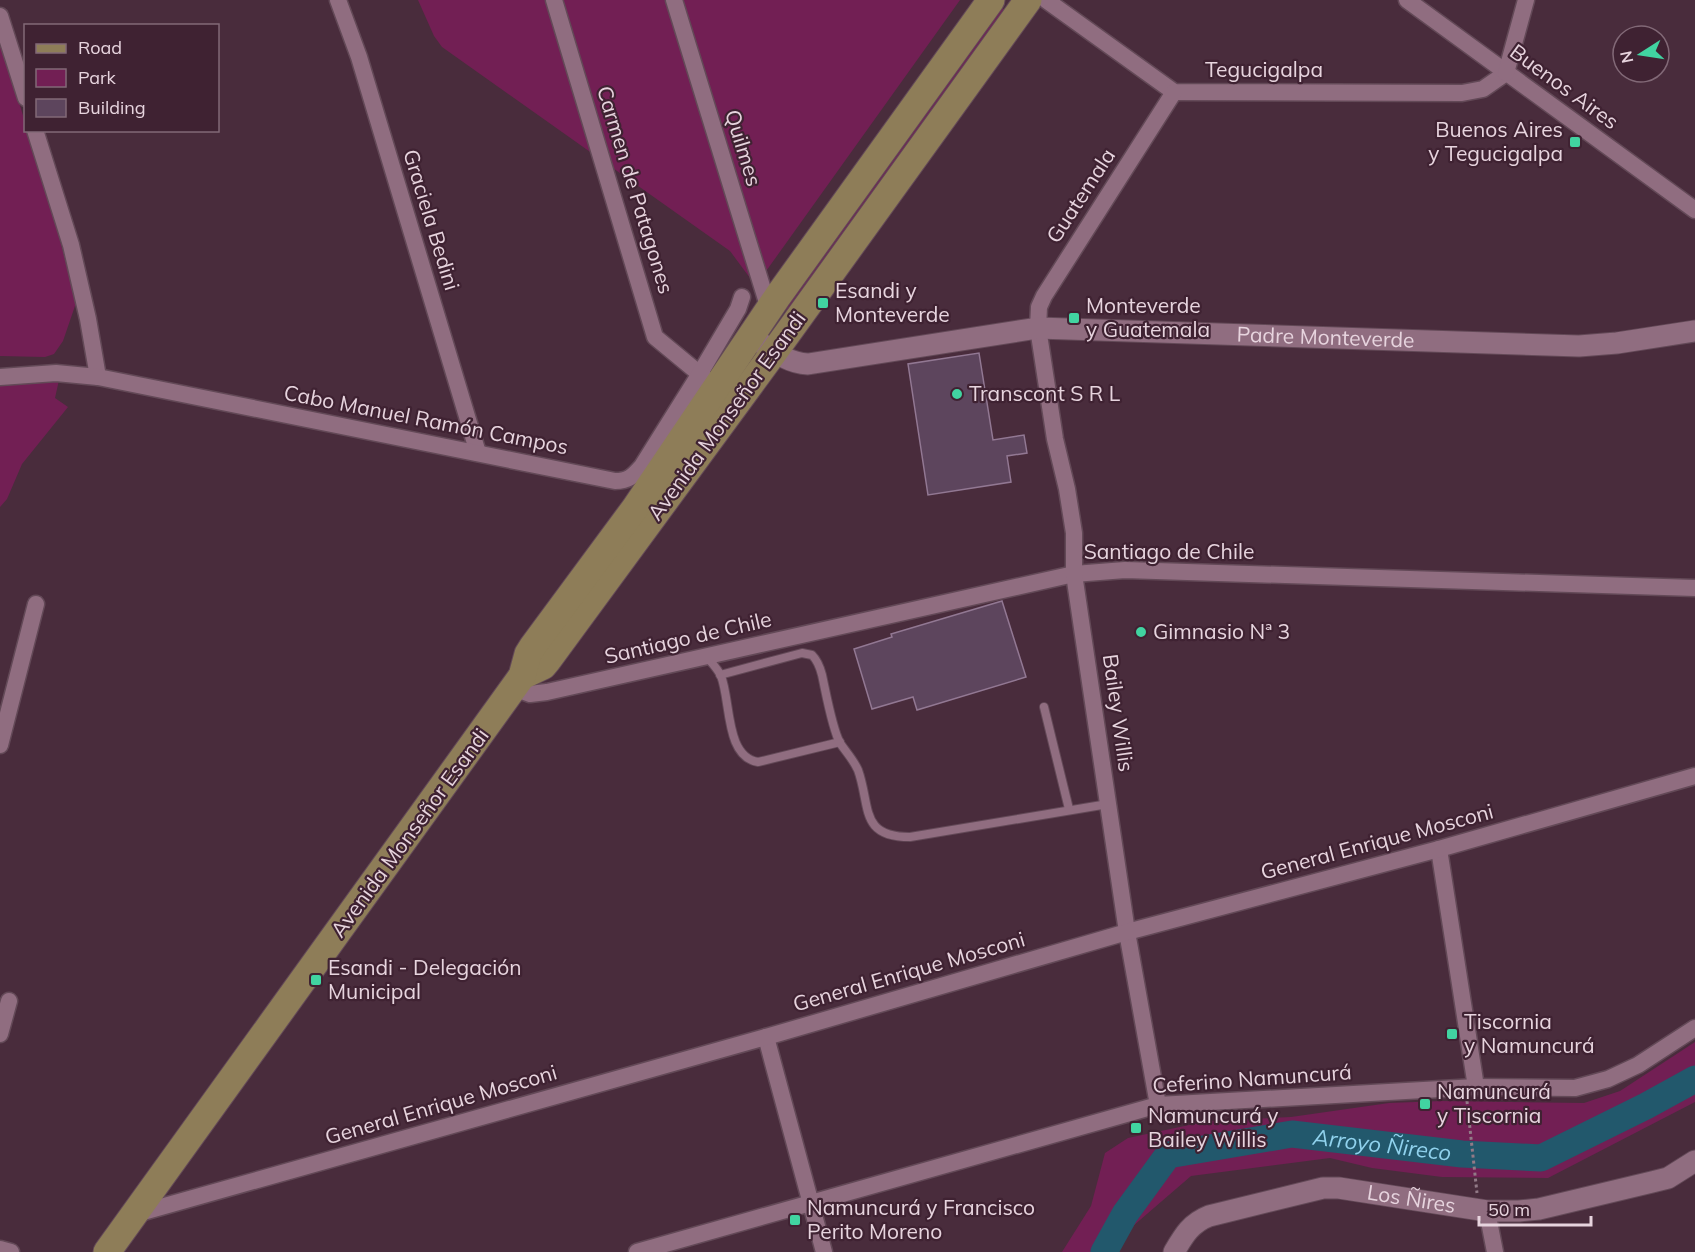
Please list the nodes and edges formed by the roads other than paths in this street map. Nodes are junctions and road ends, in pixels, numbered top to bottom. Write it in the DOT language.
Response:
graph roads {
  1 [pos="338,0"];
  2 [pos="554,0"];
  3 [pos="674,0"];
  4 [pos="991,0"];
  5 [pos="1028,0"];
  6 [pos="1047,0"];
  7 [pos="1407,0"];
  8 [pos="1526,0"];
  9 [pos="0,16"];
  10 [pos="1506,74"];
  11 [pos="24,92"];
  12 [pos="1174,92"];
  13 [pos="36,132"];
  14 [pos="1695,210"];
  15 [pos="742,297"];
  16 [pos="770,309"];
  17 [pos="1038,328"];
  18 [pos="1695,331"];
  19 [pos="751,336"];
  20 [pos="774,352"];
  21 [pos="0,377"];
  22 [pos="98,377"];
  23 [pos="719,386"];
  24 [pos="478,453"];
  25 [pos="1074,574"];
  26 [pos="1695,588"];
  27 [pos="36,604"];
  28 [pos="706,657"];
  29 [pos="720,675"];
  30 [pos="518,682"];
  31 [pos="1044,707"];
  32 [pos="840,742"];
  33 [pos="0,745"];
  34 [pos="1695,776"];
  35 [pos="1108,804"];
  36 [pos="1069,809"];
  37 [pos="1439,849"];
  38 [pos="1127,932"];
  39 [pos="9,1001"];
  40 [pos="1695,1028"];
  41 [pos="0,1034"];
  42 [pos="766,1037"];
  43 [pos="1476,1087"];
  44 [pos="1158,1105"];
  45 [pos="1695,1161"];
  46 [pos="811,1203"];
  47 [pos="1487,1211"];
  48 [pos="136,1214"];
  49 [pos="0,1249"];
  50 [pos="11,1252"];
  51 [pos="107,1252"];
  52 [pos="637,1252"];
  53 [pos="824,1252"];
  54 [pos="1174,1252"];
  55 [pos="1495,1252"];
  1 -- 24 [label="street, Graciela Bedini"];
  2 -- 23 [label="street, Carmen de Patagones"];
  3 -- 16 [label="street, Quilmes"];
  4 -- 16 [label="main road, Avenida Monseñor Esandi"];
  5 -- 20 [label="main road, Avenida Monseñor Esandi"];
  6 -- 12 [label="street"];
  7 -- 10 [label="street, Buenos Aires"];
  8 -- 10 [label="street"];
  9 -- 11 [label="street"];
  10 -- 12 [label="street, Tegucigalpa"];
  10 -- 14 [label="street, Buenos Aires"];
  12 -- 17 [label="street, Guatemala"];
  13 -- 22 [label="street"];
  15 -- 23 [label="street, Cabo Manuel Ramón Campos"];
  16 -- 19 [label="main road, Avenida Monseñor Esandi"];
  17 -- 18 [label="street, Padre Monteverde"];
  17 -- 20 [label="street, Padre Monteverde"];
  17 -- 25 [label="street, Bailey Willis"];
  19 -- 20 [label="street, Padre Monteverde"];
  19 -- 23 [label="main road, Avenida Monseñor Esandi"];
  20 -- 23 [label="main road, Avenida Monseñor Esandi"];
  21 -- 22 [label="street, Cabo Manuel Ramón Campos"];
  22 -- 24 [label="street, Cabo Manuel Ramón Campos"];
  23 -- 24 [label="street, Cabo Manuel Ramón Campos"];
  23 -- 30 [label="main road, Avenida Monseñor Esandi"];
  25 -- 26 [label="street, Santiago de Chile"];
  25 -- 28 [label="street, Santiago de Chile"];
  25 -- 35 [label="street, Bailey Willis"];
  27 -- 33 [label="street"];
  28 -- 29 [label="lane"];
  28 -- 30 [label="street, Santiago de Chile"];
  29 -- 32 [label="lane"];
  29 -- 32 [label="lane"];
  30 -- 48 [label="main road, Avenida Monseñor Esandi"];
  31 -- 36 [label="lane"];
  32 -- 36 [label="lane"];
  34 -- 37 [label="street, General Enrique Mosconi"];
  35 -- 36 [label="lane"];
  35 -- 38 [label="street, Bailey Willis"];
  37 -- 38 [label="street, General Enrique Mosconi"];
  37 -- 43 [label="street"];
  38 -- 42 [label="street, General Enrique Mosconi"];
  38 -- 44 [label="street, Bailey Willis"];
  39 -- 41 [label="street"];
  40 -- 43 [label="street, Ceferino Namuncurá"];
  42 -- 46 [label="street"];
  42 -- 48 [label="street, General Enrique Mosconi"];
  43 -- 44 [label="street, Ceferino Namuncurá"];
  44 -- 46 [label="street, Ceferino Namuncurá"];
  45 -- 47 [label="street, Los Ñires"];
  46 -- 52 [label="street, Ceferino Namuncurá"];
  46 -- 53 [label="street"];
  47 -- 54 [label="street, Los Ñires"];
  47 -- 55 [label="street"];
  48 -- 51 [label="main road, Avenida Monseñor Esandi"];
  49 -- 50 [label="street"];
}
